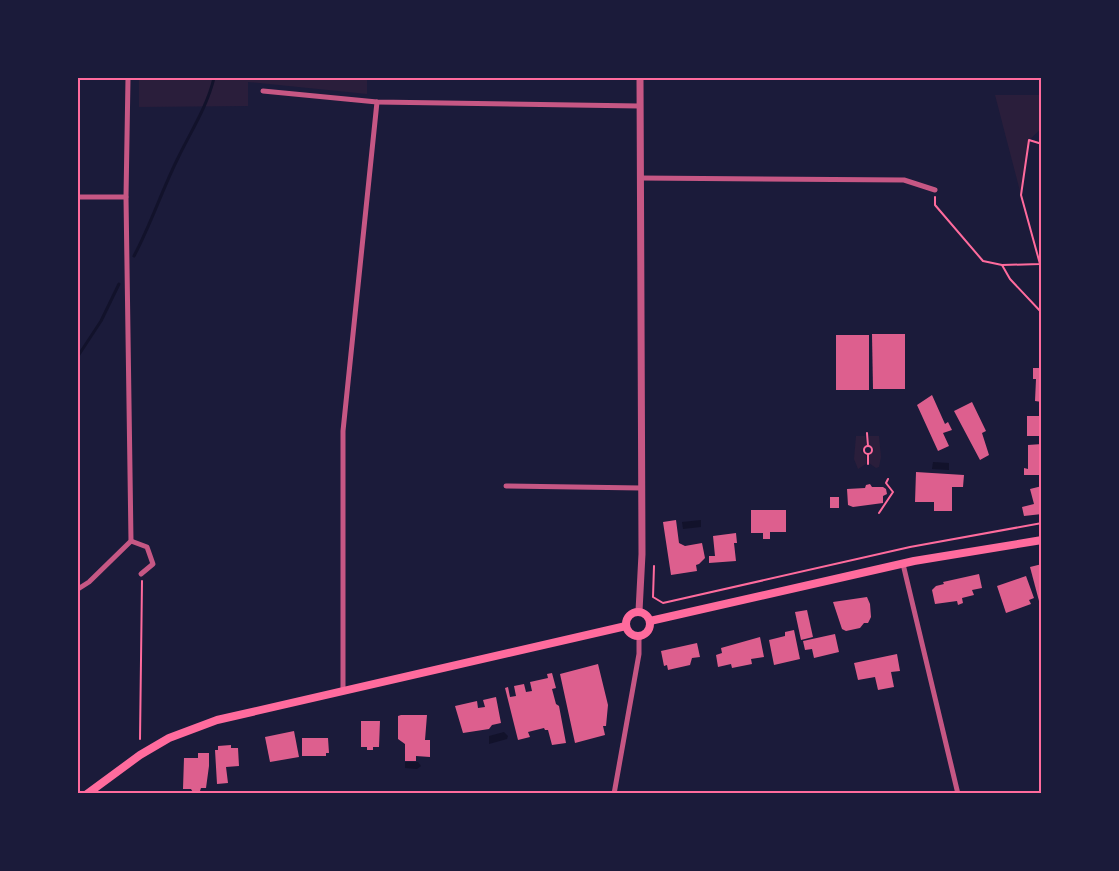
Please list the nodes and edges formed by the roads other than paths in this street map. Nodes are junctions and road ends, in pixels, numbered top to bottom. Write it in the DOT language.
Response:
graph roads {
  1 [pos="128,78"];
  2 [pos="640,78"];
  3 [pos="263,91"];
  4 [pos="377,102"];
  5 [pos="639,106"];
  6 [pos="640,178"];
  7 [pos="935,190"];
  8 [pos="78,197"];
  9 [pos="126,197"];
  10 [pos="506,486"];
  11 [pos="641,488"];
  12 [pos="1042,540"];
  13 [pos="131,541"];
  14 [pos="903,564"];
  15 [pos="142,574"];
  16 [pos="78,589"];
  17 [pos="639,611"];
  18 [pos="650,621"];
  19 [pos="626,626"];
  20 [pos="639,636"];
  21 [pos="343,692"];
  22 [pos="87,794"];
  23 [pos="614,794"];
  24 [pos="958,794"];
  1 -- 9 [label="street"];
  2 -- 5 [label="street"];
  3 -- 4 [label="street"];
  4 -- 5 [label="street"];
  4 -- 21 [label="street"];
  5 -- 6 [label="street"];
  6 -- 7 [label="street"];
  6 -- 11 [label="street"];
  8 -- 9 [label="street"];
  9 -- 13 [label="street"];
  10 -- 11 [label="street"];
  11 -- 17 [label="street"];
  12 -- 14 [label="main road"];
  13 -- 15 [label="street"];
  13 -- 16 [label="street"];
  14 -- 18 [label="main road"];
  14 -- 24 [label="street"];
  17 -- 18 [label="main road"];
  17 -- 19 [label="main road"];
  18 -- 20 [label="main road"];
  19 -- 20 [label="main road"];
  19 -- 21 [label="main road"];
  20 -- 23 [label="street"];
  21 -- 22 [label="main road"];
}
